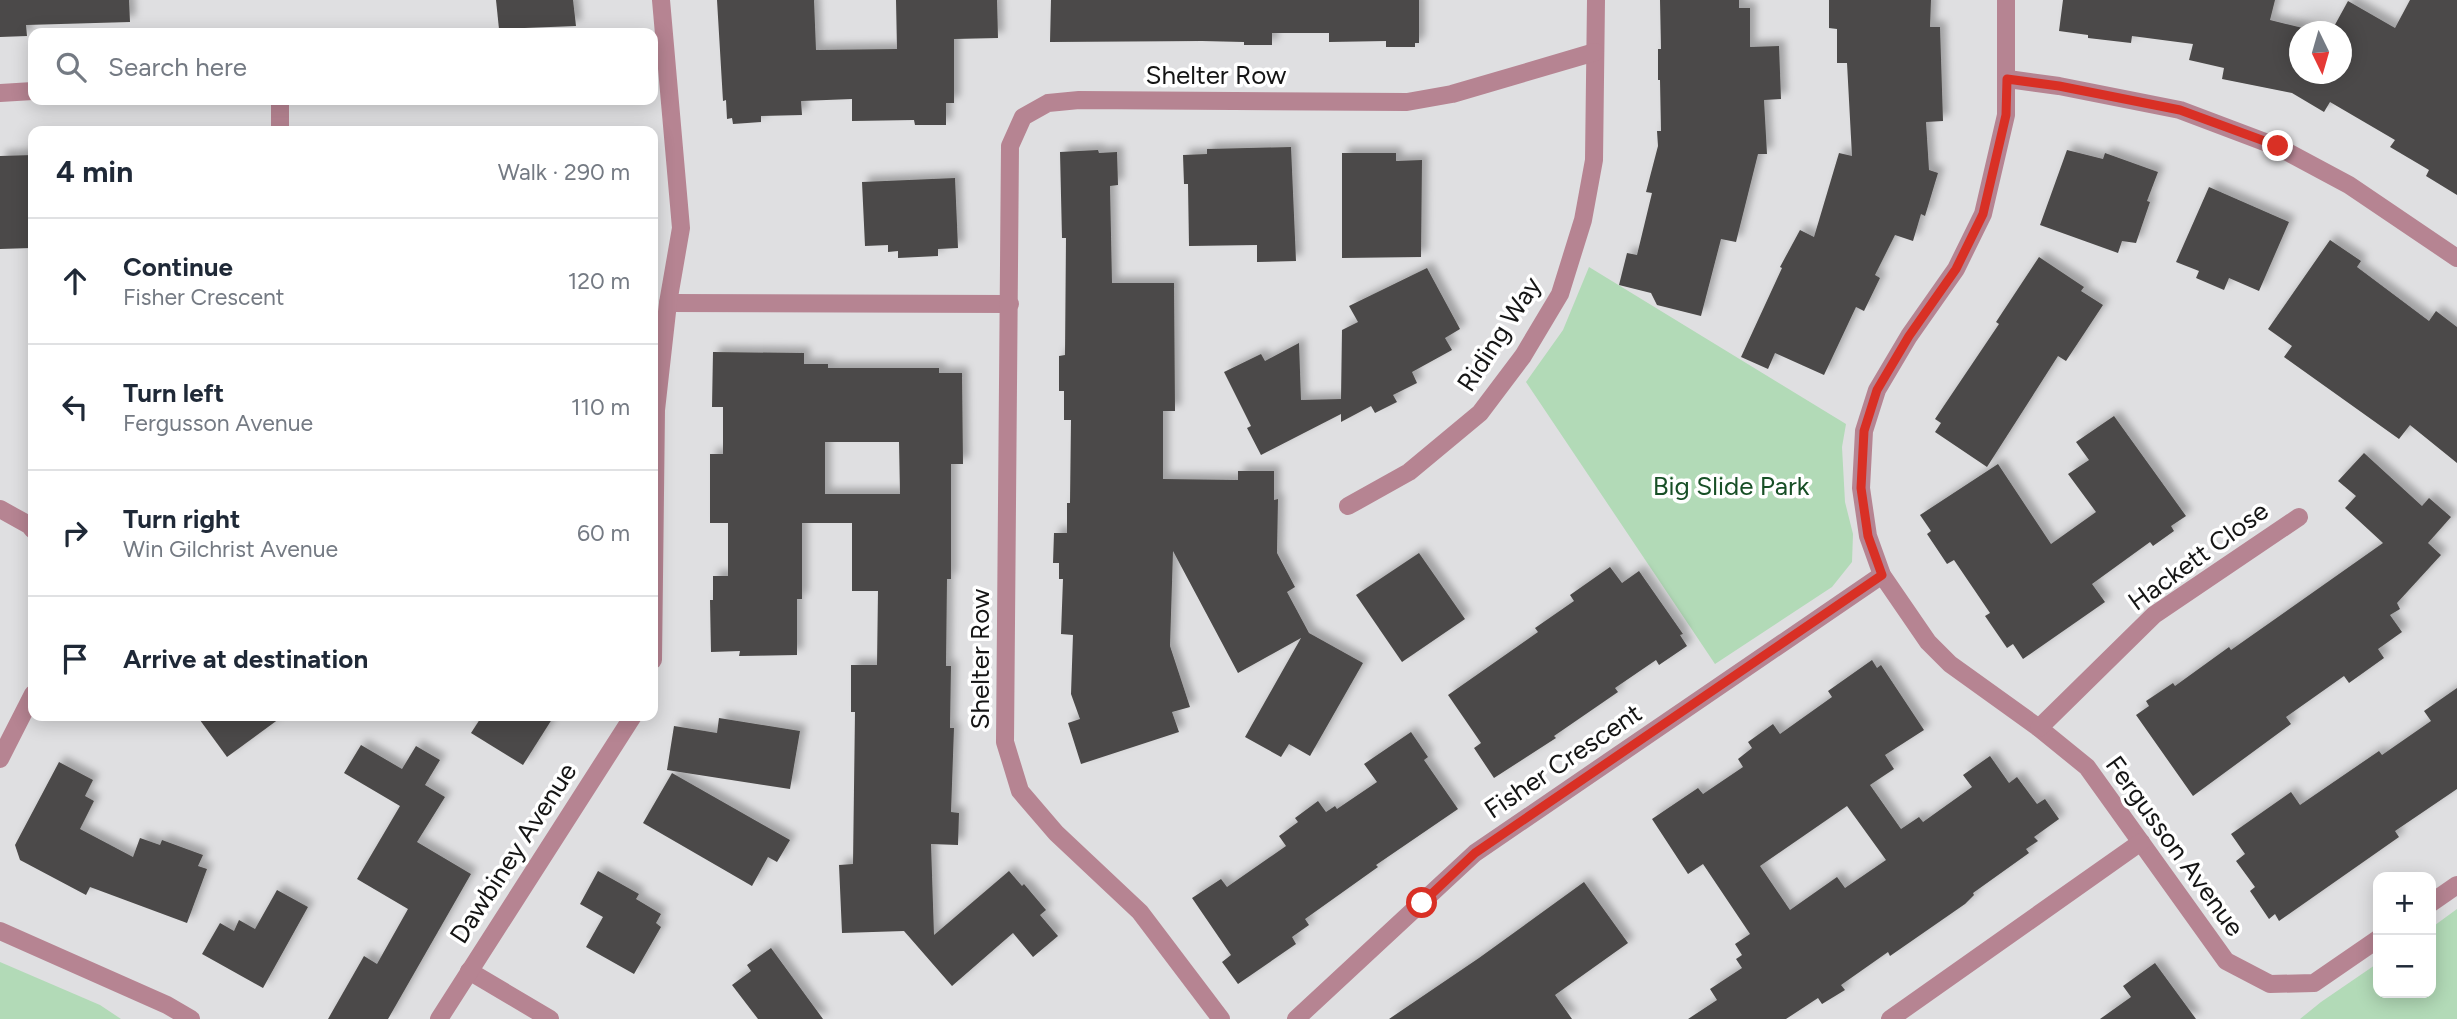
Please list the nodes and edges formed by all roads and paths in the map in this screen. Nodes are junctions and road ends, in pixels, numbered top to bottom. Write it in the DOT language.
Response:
graph roads {
  1 [pos="661,0"];
  2 [pos="1596,0"];
  3 [pos="2006,0"];
  4 [pos="1595,52"];
  5 [pos="660,72"];
  6 [pos="2007,79"];
  7 [pos="28,91"];
  8 [pos="0,93"];
  9 [pos="280,105"];
  10 [pos="280,126"];
  11 [pos="2457,258"];
  12 [pos="668,303"];
  13 [pos="1010,304"];
  14 [pos="658,392"];
  15 [pos="1348,506"];
  16 [pos="0,509"];
  17 [pos="2299,517"];
  18 [pos="28,524"];
  19 [pos="1882,575"];
  20 [pos="28,704"];
  21 [pos="630,721"];
  22 [pos="2039,728"];
  23 [pos="0,759"];
  24 [pos="2141,842"];
  25 [pos="2457,885"];
  26 [pos="2436,900"];
  27 [pos="0,932"];
  28 [pos="2373,942"];
  29 [pos="468,971"];
  30 [pos="191,1019"];
  31 [pos="439,1019"];
  32 [pos="550,1019"];
  33 [pos="1221,1019"];
  34 [pos="1296,1019"];
  35 [pos="1890,1019"];
  1 -- 5 [label="street"];
  2 -- 4 [label="street, Riding Way"];
  3 -- 6 [label="street, Fergusson Avenue"];
  4 -- 13 [label="street, Shelter Row"];
  4 -- 15 [label="street, Riding Way"];
  5 -- 12 [label="street"];
  6 -- 11 [label="street"];
  6 -- 19 [label="street, Fergusson Avenue"];
  7 -- 8 [label="street"];
  9 -- 10 [label="street"];
  12 -- 13 [label="street"];
  12 -- 14 [label="street"];
  13 -- 33 [label="street, Shelter Row"];
  16 -- 18 [label="street"];
  17 -- 22 [label="street, Hackett Close"];
  19 -- 22 [label="street, Fergusson Avenue"];
  19 -- 34 [label="street, Fisher Crescent"];
  20 -- 23 [label="street"];
  21 -- 29 [label="street, Dawbiney Avenue"];
  22 -- 24 [label="street, Fergusson Avenue"];
  24 -- 28 [label="street, Fergusson Avenue"];
  24 -- 35 [label="street"];
  25 -- 26 [label="street"];
  27 -- 30 [label="street"];
  29 -- 31 [label="street, Dawbiney Avenue"];
  29 -- 32 [label="street"];
}
